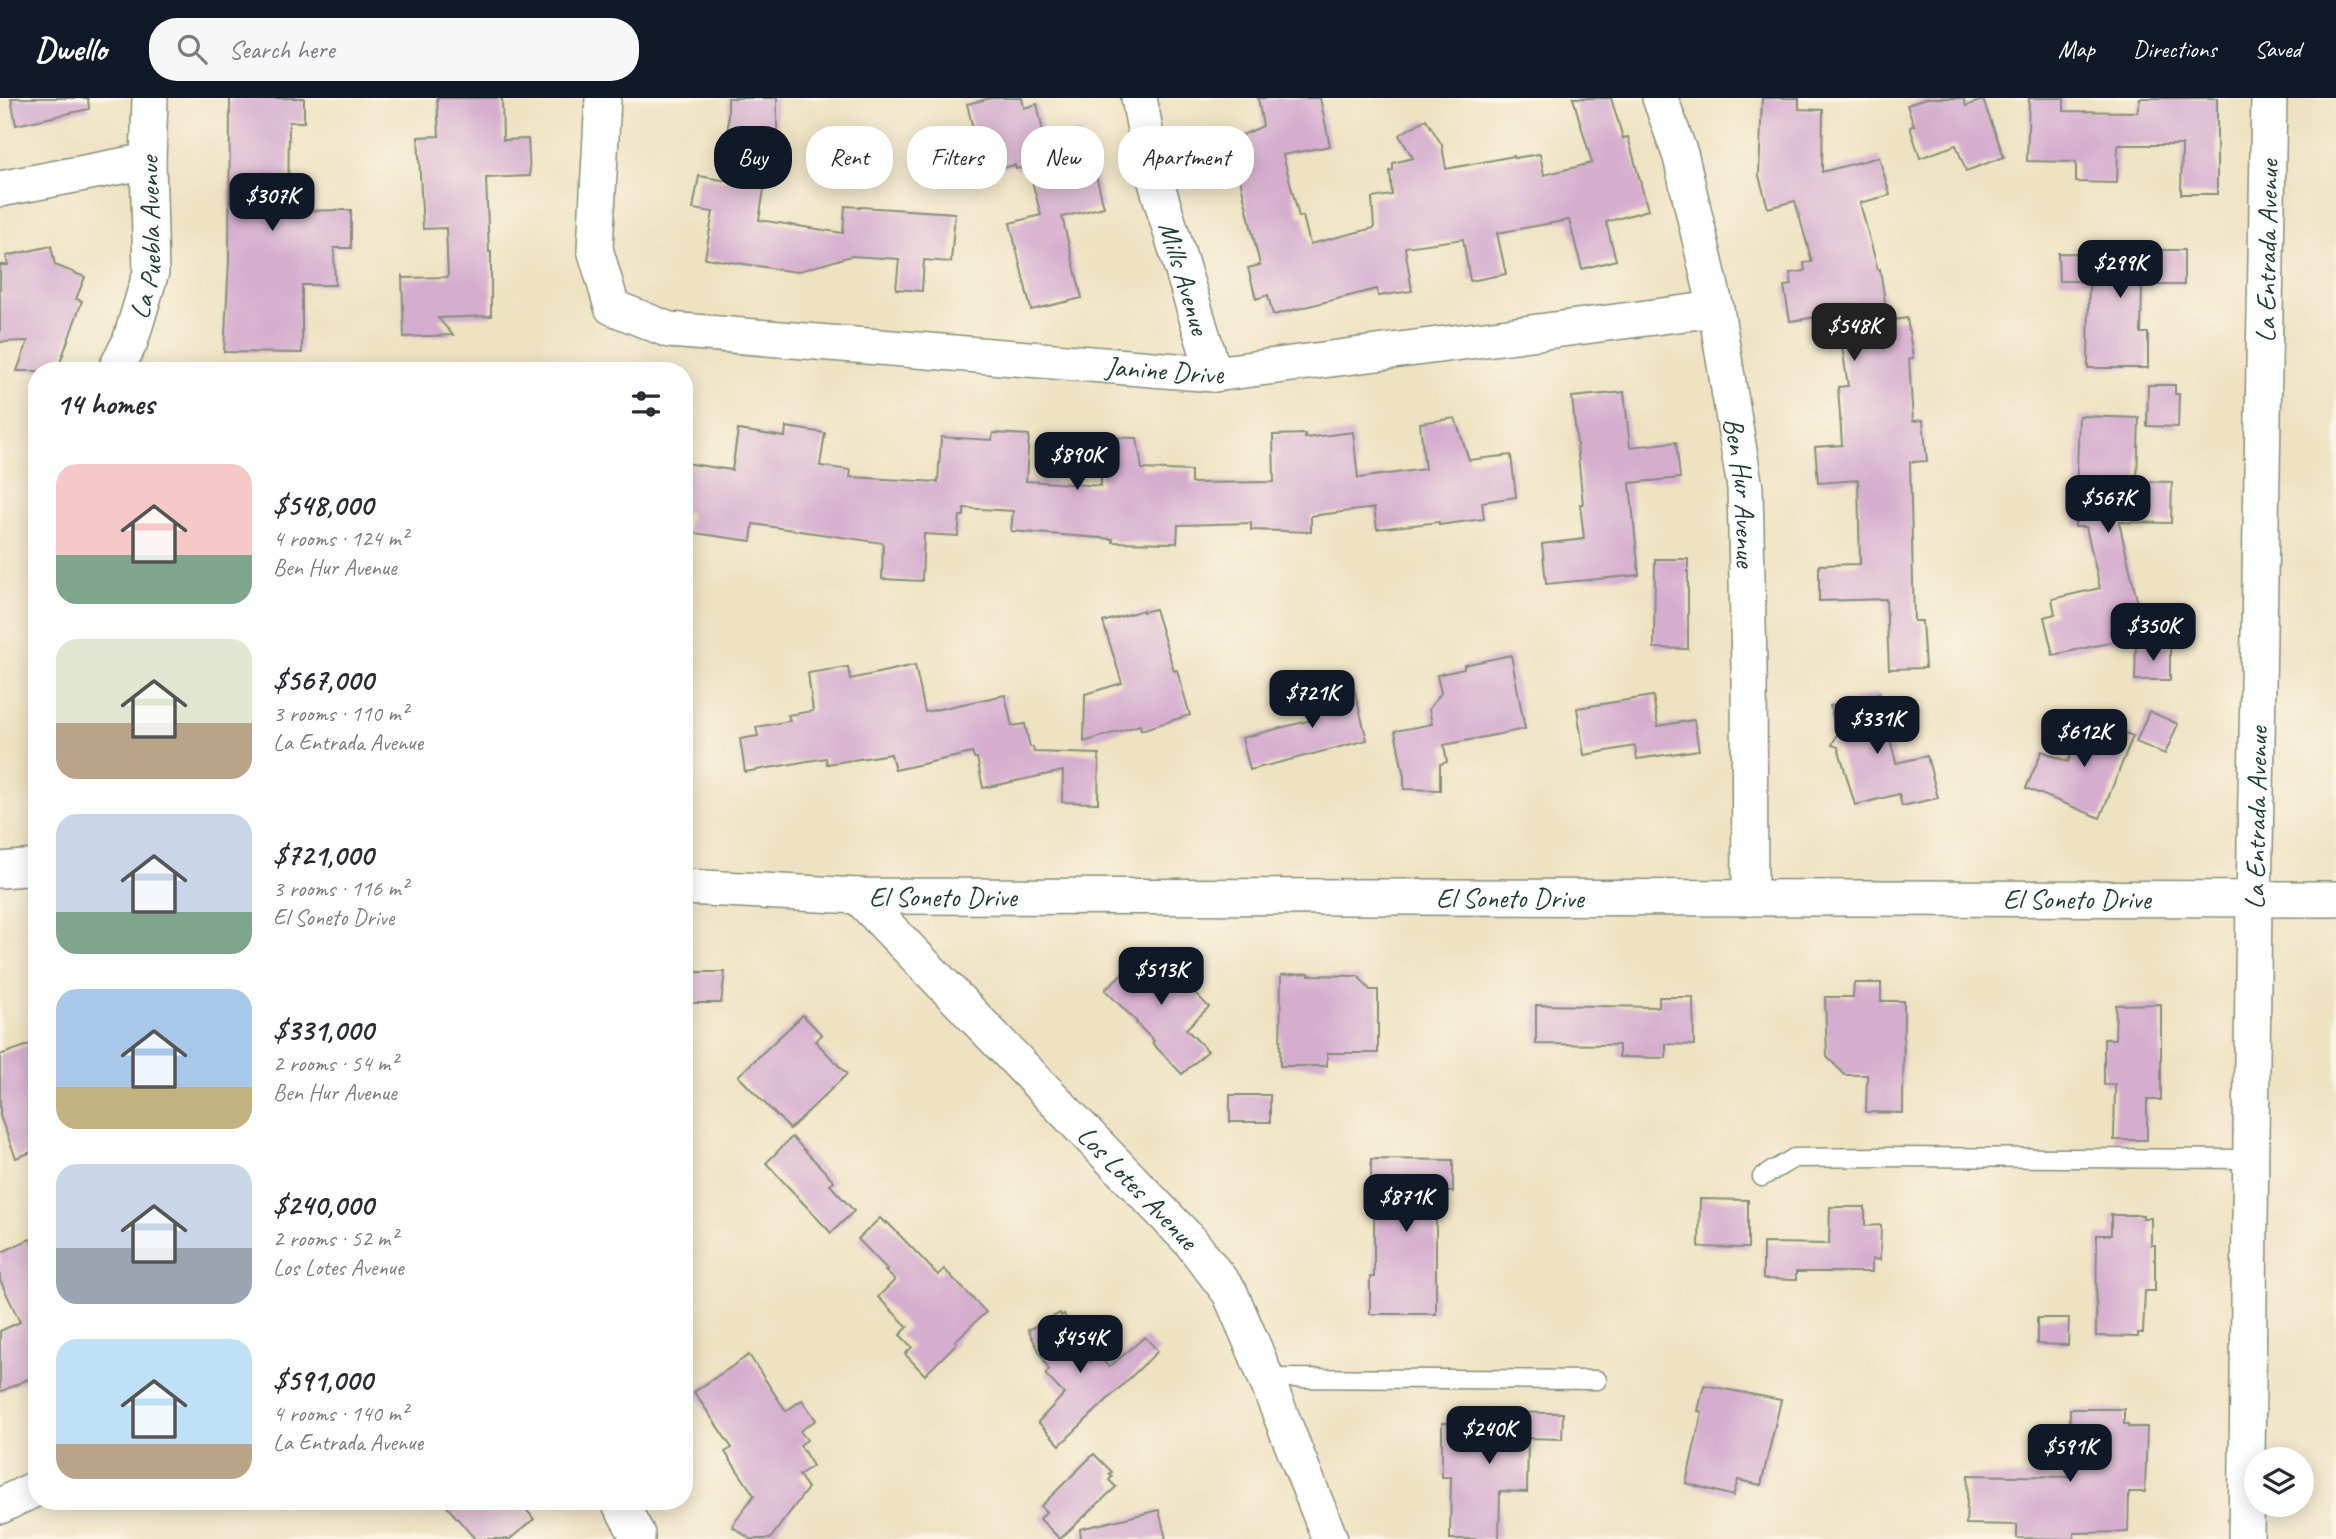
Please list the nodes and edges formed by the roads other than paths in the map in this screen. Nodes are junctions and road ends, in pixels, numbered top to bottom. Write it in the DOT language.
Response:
graph roads {
  1 [pos="150,98"];
  2 [pos="603,98"];
  3 [pos="1139,98"];
  4 [pos="1660,98"];
  5 [pos="2269,98"];
  6 [pos="148,161"];
  7 [pos="0,189"];
  8 [pos="1716,309"];
  9 [pos="120,362"];
  10 [pos="1214,374"];
  11 [pos="28,868"];
  12 [pos="0,870"];
  13 [pos="693,887"];
  14 [pos="858,896"];
  15 [pos="1750,898"];
  16 [pos="2336,898"];
  17 [pos="2254,900"];
  18 [pos="2251,1159"];
  19 [pos="1762,1177"];
  20 [pos="1266,1378"];
  21 [pos="1597,1380"];
  22 [pos="28,1492"];
  23 [pos="0,1506"];
  24 [pos="624,1510"];
  25 [pos="637,1539"];
  26 [pos="1329,1539"];
  27 [pos="2246,1539"];
  1 -- 6 [label="street, La Puebla Avenue"];
  2 -- 10 [label="street, Janine Drive"];
  3 -- 10 [label="street, Mills Avenue"];
  4 -- 8 [label="street, Ben Hur Avenue"];
  5 -- 17 [label="street, La Entrada Avenue"];
  6 -- 7 [label="street"];
  6 -- 9 [label="street, La Puebla Avenue"];
  8 -- 10 [label="street, Janine Drive"];
  8 -- 15 [label="street, Ben Hur Avenue"];
  11 -- 12 [label="street"];
  13 -- 14 [label="street, El Soneto Drive"];
  14 -- 15 [label="street, El Soneto Drive"];
  14 -- 20 [label="street, Los Lotes Avenue"];
  15 -- 17 [label="street, El Soneto Drive"];
  16 -- 17 [label="street, El Soneto Drive"];
  17 -- 18 [label="street, La Entrada Avenue"];
  18 -- 19 [label="lane"];
  18 -- 27 [label="street, La Entrada Avenue"];
  20 -- 21 [label="lane"];
  20 -- 26 [label="street, Los Lotes Avenue"];
  22 -- 23 [label="street"];
  24 -- 25 [label="street"];
}
